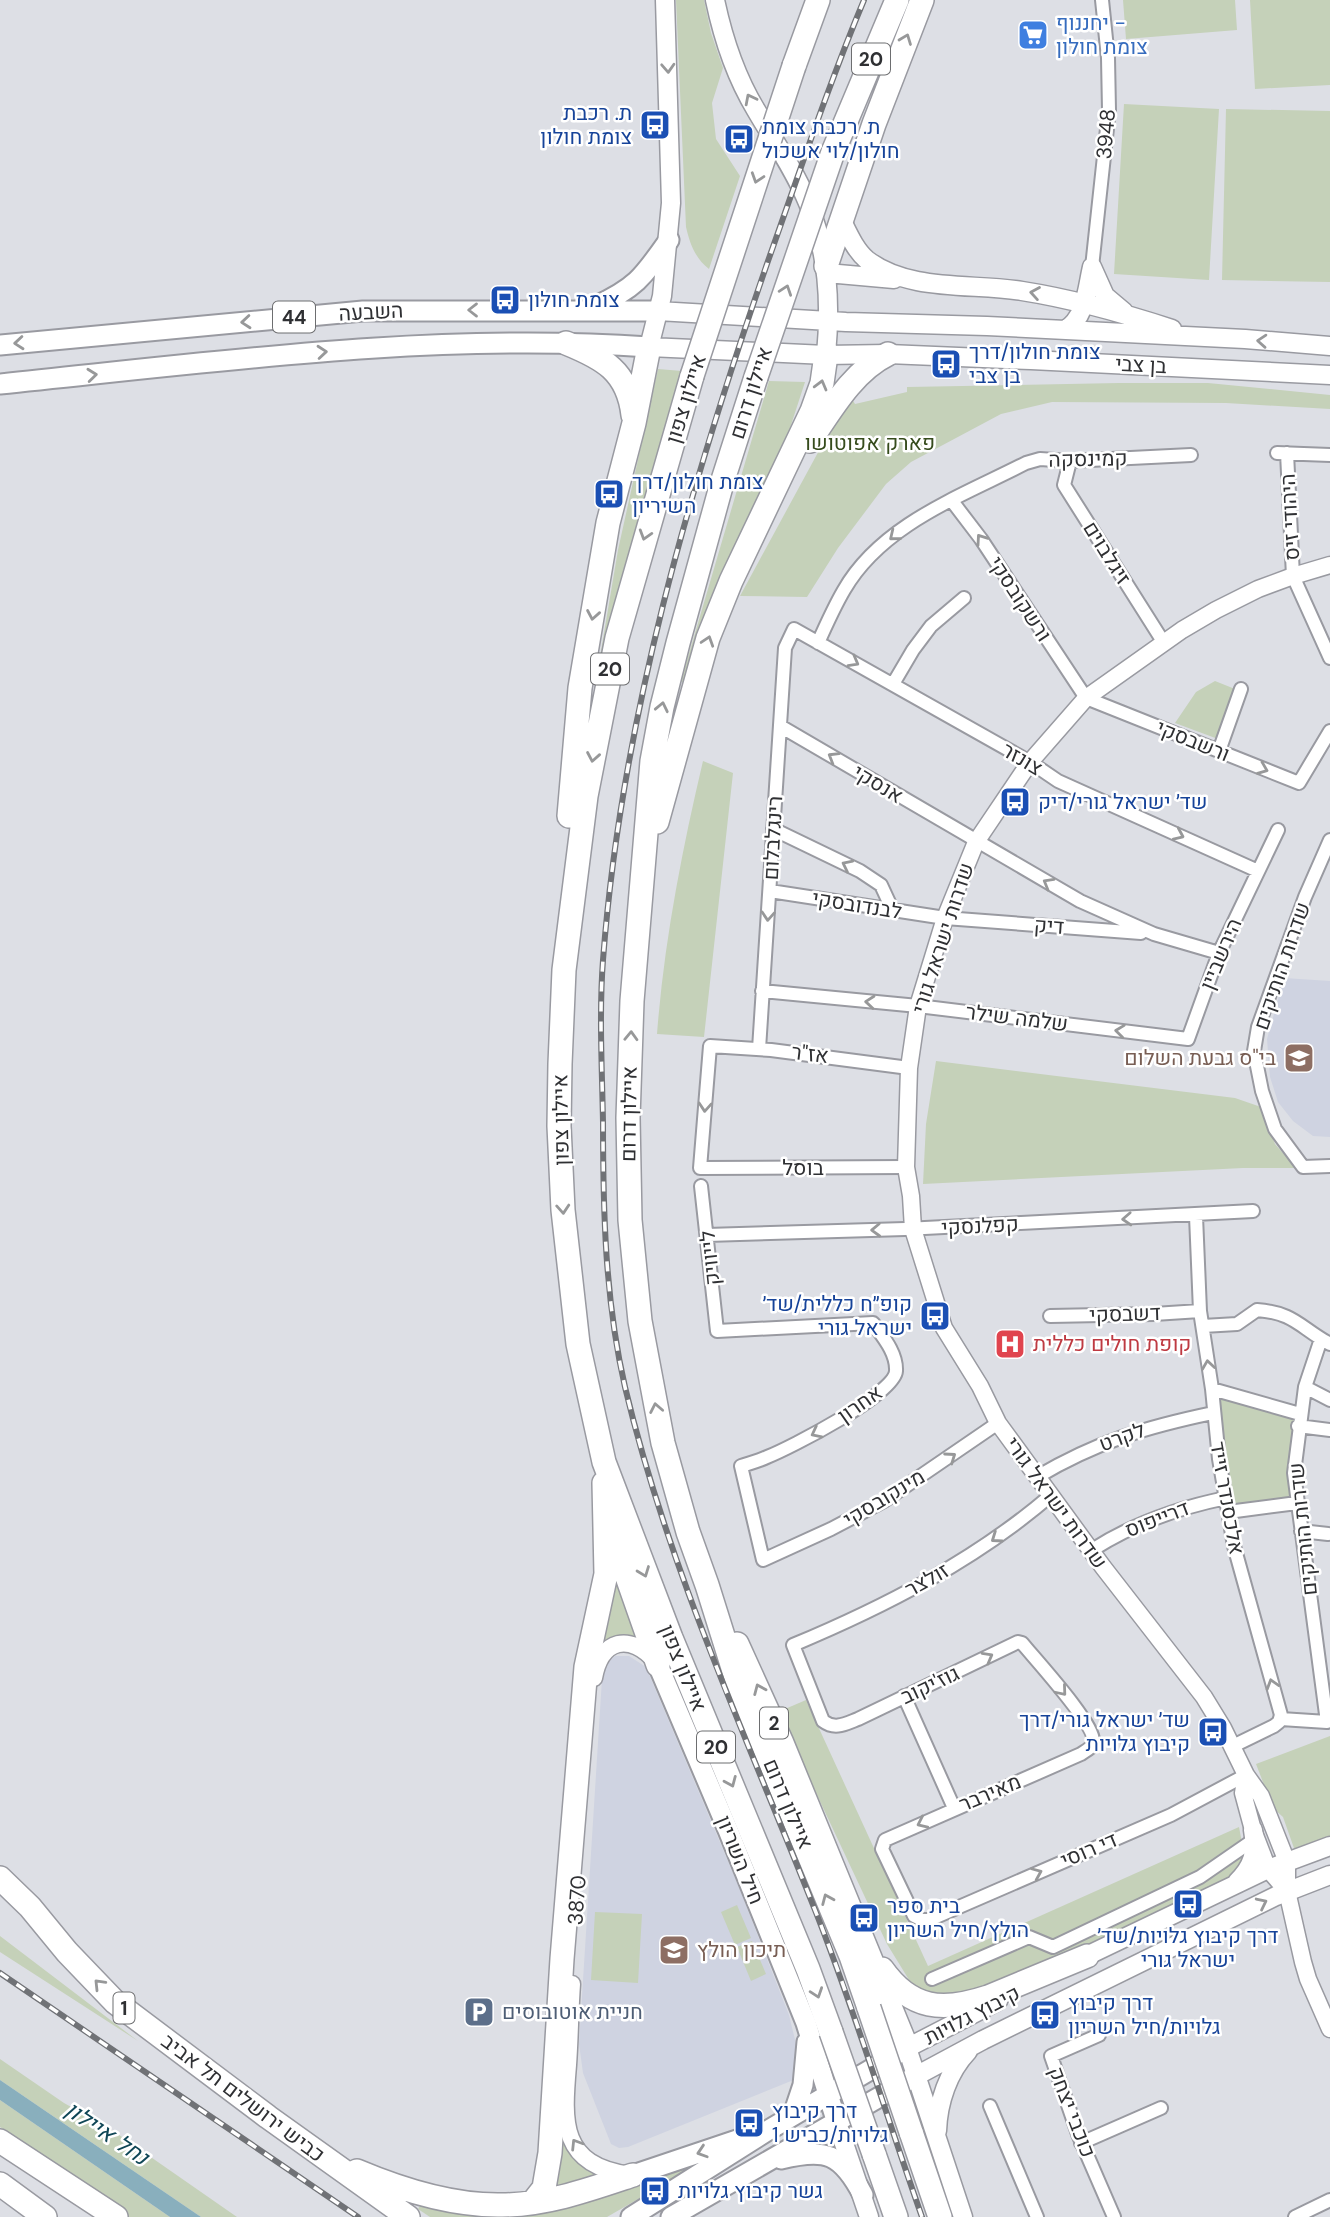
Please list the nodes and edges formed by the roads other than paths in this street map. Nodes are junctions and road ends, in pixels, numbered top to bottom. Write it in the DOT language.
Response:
graph roads {
  1 [pos="665,0"];
  2 [pos="715,0"];
  3 [pos="818,0"];
  4 [pos="897,0"];
  5 [pos="922,0"];
  6 [pos="1102,0"];
  7 [pos="841,219"];
  8 [pos="669,240"];
  9 [pos="1092,267"];
  10 [pos="827,270"];
  11 [pos="908,279"];
  12 [pos="1084,304"];
  13 [pos="590,309"];
  14 [pos="659,310"];
  15 [pos="1127,314"];
  16 [pos="829,321"];
  17 [pos="1065,330"];
  18 [pos="1195,337"];
  19 [pos="566,343"];
  20 [pos="0,345"];
  21 [pos="1330,346"];
  22 [pos="649,347"];
  23 [pos="888,354"];
  24 [pos="826,355"];
  25 [pos="1330,375"];
  26 [pos="0,384"];
  27 [pos="634,423"];
  28 [pos="1191,455"];
  29 [pos="1330,455"];
  30 [pos="1070,461"];
  31 [pos="952,500"];
  32 [pos="767,509"];
  33 [pos="1330,565"];
  34 [pos="1293,576"];
  35 [pos="964,598"];
  36 [pos="794,629"];
  37 [pos="818,643"];
  38 [pos="1164,643"];
  39 [pos="1330,658"];
  40 [pos="893,684"];
  41 [pos="1241,689"];
  42 [pos="1086,698"];
  43 [pos="780,726"];
  44 [pos="1330,731"];
  45 [pos="1219,751"];
  46 [pos="1030,762"];
  47 [pos="773,829"];
  48 [pos="1278,830"];
  49 [pos="1330,840"];
  50 [pos="976,842"];
  51 [pos="1258,871"];
  52 [pos="643,872"];
  53 [pos="769,891"];
  54 [pos="1080,901"];
  55 [pos="893,911"];
  56 [pos="945,918"];
  57 [pos="1076,928"];
  58 [pos="1154,934"];
  59 [pos="1219,953"];
  60 [pos="564,970"];
  61 [pos="762,992"];
  62 [pos="918,1006"];
  63 [pos="1188,1039"];
  64 [pos="760,1049"];
  65 [pos="909,1068"];
  66 [pos="1330,1166"];
  67 [pos="906,1167"];
  68 [pos="700,1168"];
  69 [pos="701,1186"];
  70 [pos="1253,1211"];
  71 [pos="1196,1216"];
  72 [pos="913,1229"];
  73 [pos="707,1235"];
  74 [pos="1200,1311"];
  75 [pos="1050,1316"];
  76 [pos="1203,1326"];
  77 [pos="717,1331"];
  78 [pos="1325,1341"];
  79 [pos="1305,1387"];
  80 [pos="1212,1389"];
  81 [pos="1330,1400"];
  82 [pos="1213,1413"];
  83 [pos="1299,1420"];
  84 [pos="998,1423"];
  85 [pos="1330,1430"];
  86 [pos="604,1462"];
  87 [pos="1037,1477"];
  88 [pos="1050,1496"];
  89 [pos="1226,1498"];
  90 [pos="1297,1503"];
  91 [pos="1228,1512"];
  92 [pos="1301,1531"];
  93 [pos="1328,1534"];
  94 [pos="1091,1550"];
  95 [pos="763,1560"];
  96 [pos="707,1585"];
  97 [pos="658,1665"];
  98 [pos="905,1696"];
  99 [pos="1281,1719"];
  100 [pos="838,1727"];
  101 [pos="1093,1743"];
  102 [pos="1233,1746"];
  103 [pos="1246,1775"];
  104 [pos="954,1808"];
  105 [pos="1254,1835"];
  106 [pos="885,1840"];
  107 [pos="1330,1846"];
  108 [pos="1287,1862"];
  109 [pos="1268,1869"];
  110 [pos="1330,1875"];
  111 [pos="0,1878"];
  112 [pos="1235,1885"];
  113 [pos="1287,1891"];
  114 [pos="867,1948"];
  115 [pos="1087,1956"];
  116 [pos="932,1979"];
  117 [pos="806,2023"];
  118 [pos="1330,2029"];
  119 [pos="1099,2035"];
  120 [pos="983,2040"];
  121 [pos="907,2048"];
  122 [pos="916,2076"];
  123 [pos="828,2094"];
  124 [pos="990,2106"];
  125 [pos="1161,2108"];
  126 [pos="793,2115"];
  127 [pos="268,2117"];
  128 [pos="836,2120"];
  129 [pos="767,2130"];
  130 [pos="0,2141"];
  131 [pos="937,2141"];
  132 [pos="1081,2143"];
  133 [pos="0,2158"];
  134 [pos="747,2172"];
  135 [pos="633,2175"];
  136 [pos="0,2184"];
  137 [pos="863,2195"];
  138 [pos="533,2202"];
  139 [pos="1325,2208"];
  140 [pos="45,2217"];
  141 [pos="88,2217"];
  142 [pos="116,2217"];
  143 [pos="408,2217"];
  144 [pos="631,2217"];
  145 [pos="671,2217"];
  146 [pos="869,2217"];
  147 [pos="896,2217"];
  148 [pos="940,2217"];
  149 [pos="963,2217"];
  150 [pos="1037,2217"];
  151 [pos="1114,2217"];
  152 [pos="1294,2217"];
  1 -- 8 [label="main road, one-way"];
  10 -- 2 [label="main road, one-way"];
  3 -- 60 [label="highway, איילון צפון / 20, one-way, bridge"];
  52 -- 4 [label="highway, איילון דרום / 20, one-way, bridge"];
  7 -- 5 [label="highway, one-way"];
  6 -- 9 [label="street, 3948"];
  7 -- 10 [label="highway"];
  7 -- 11 [label="main road"];
  8 -- 13 [label="main road"];
  8 -- 14 [label="main road"];
  9 -- 12 [label="main road"];
  9 -- 15 [label="main road"];
  10 -- 11 [label="main road"];
  10 -- 16 [label="main road"];
  12 -- 11 [label="main road, one-way"];
  12 -- 15 [label="main road"];
  12 -- 17 [label="main road"];
  13 -- 14 [label="main road, השבעה / 44"];
  13 -- 20 [label="main road, השבעה / 44, one-way"];
  14 -- 16 [label="main road, 44"];
  14 -- 22 [label="main road"];
  15 -- 18 [label="main road"];
  16 -- 17 [label="main road, בן צבי"];
  16 -- 24 [label="main road"];
  17 -- 18 [label="main road, בן צבי"];
  21 -- 18 [label="main road, בן צבי, one-way"];
  19 -- 22 [label="main road, השבעה / 44"];
  26 -- 19 [label="main road, השבעה / 44, one-way"];
  19 -- 27 [label="highway"];
  22 -- 24 [label="main road, 44"];
  22 -- 27 [label="highway"];
  23 -- 24 [label="main road, בן צבי"];
  23 -- 25 [label="main road, בן צבי"];
  23 -- 32 [label="highway"];
  32 -- 24 [label="highway, one-way"];
  27 -- 60 [label="highway, one-way"];
  28 -- 30 [label="street, קמינסקה"];
  29 -- 34 [label="street, היהודי זיס"];
  30 -- 31 [label="street, קמינסקה"];
  30 -- 38 [label="street, זיגלבוים"];
  31 -- 37 [label="street, קמינסקה, one-way"];
  42 -- 31 [label="street, ורשקובסקי, one-way"];
  52 -- 32 [label="highway, one-way"];
  33 -- 34 [label="street, שדרות ישראל גורי"];
  34 -- 38 [label="street, שדרות ישראל גורי"];
  34 -- 39 [label="street, היהודי זיס"];
  35 -- 40 [label="street"];
  36 -- 37 [label="street, צונזר"];
  36 -- 43 [label="street, רינגלבלום"];
  37 -- 40 [label="street, צונזר, one-way"];
  38 -- 42 [label="street, שדרות ישראל גורי"];
  40 -- 46 [label="street, צונזר"];
  41 -- 45 [label="street"];
  42 -- 45 [label="street, ורשבסקי"];
  42 -- 46 [label="street, שדרות ישראל גורי"];
  43 -- 47 [label="street, רינגלבלום"];
  50 -- 43 [label="street, אנסקי, one-way"];
  45 -- 44 [label="street, ורשבסקי, one-way"];
  46 -- 50 [label="street, שדרות ישראל גורי"];
  46 -- 51 [label="street, צונזר, one-way"];
  47 -- 53 [label="street, רינגלבלום"];
  55 -- 47 [label="street, one-way"];
  48 -- 51 [label="street"];
  49 -- 66 [label="street, שדרות הותיקים"];
  54 -- 50 [label="street, דיק, one-way"];
  50 -- 56 [label="street, שדרות ישראל גורי"];
  51 -- 59 [label="street, הירשביין"];
  96 -- 52 [label="highway, איילון דרום / 20, one-way"];
  53 -- 55 [label="street, לבנדובסקי"];
  53 -- 61 [label="street, רינגלבלום, one-way"];
  54 -- 57 [label="street"];
  54 -- 58 [label="street, דיק"];
  55 -- 56 [label="street, לבנדובסקי"];
  56 -- 57 [label="street, דיק"];
  56 -- 62 [label="street, שדרות ישראל גורי"];
  57 -- 58 [label="street, דיק"];
  58 -- 59 [label="street, דיק"];
  59 -- 63 [label="street, הירשביין"];
  60 -- 86 [label="highway, איילון צפון / 20, one-way"];
  62 -- 61 [label="street, שלמה שילר, one-way"];
  61 -- 64 [label="street, רינגלבלום"];
  63 -- 62 [label="street, שלמה שילר, one-way"];
  62 -- 65 [label="street, שדרות ישראל גורי"];
  64 -- 65 [label="street, אז\"ר"];
  64 -- 68 [label="street, אז\"ר, one-way"];
  65 -- 67 [label="street, שדרות ישראל גורי"];
  67 -- 68 [label="street, בוסל"];
  67 -- 72 [label="street, שדרות ישראל גורי"];
  69 -- 73 [label="street, לייוויק"];
  70 -- 71 [label="street, קפלנסקי"];
  71 -- 72 [label="street, קפלנסקי, one-way"];
  71 -- 74 [label="street, אלכסנדר זייד"];
  72 -- 73 [label="street, קפלנסקי, one-way"];
  72 -- 84 [label="street, שדרות ישראל גורי"];
  73 -- 77 [label="street, לייוויק"];
  74 -- 75 [label="street, דשבסקי"];
  74 -- 76 [label="street, אלכסנדר זייד"];
  76 -- 78 [label="street"];
  80 -- 76 [label="street, אלכסנדר זייד, one-way"];
  77 -- 95 [label="street, אחרון, one-way"];
  78 -- 79 [label="street, שדרות הותיקים"];
  79 -- 81 [label="street"];
  79 -- 83 [label="street, שדרות הותיקים"];
  80 -- 82 [label="street, אלכסנדר זייד"];
  80 -- 83 [label="street"];
  82 -- 87 [label="street, לקרט"];
  82 -- 89 [label="street, אלכסנדר זייד"];
  83 -- 85 [label="street"];
  83 -- 90 [label="street, שדרות הותיקים"];
  84 -- 87 [label="street, שדרות ישראל גורי"];
  95 -- 84 [label="street, מינקובסקי, one-way"];
  86 -- 97 [label="highway"];
  86 -- 138 [label="highway"];
  86 -- 147 [label="highway, איילון צפון / 20, one-way, bridge"];
  87 -- 88 [label="street, שדרות ישראל גורי"];
  88 -- 94 [label="street, שדרות ישראל גורי"];
  88 -- 100 [label="street, זולצר, one-way"];
  89 -- 91 [label="street, אלכסנדר זייד"];
  89 -- 94 [label="street, דרייפוס"];
  90 -- 91 [label="street"];
  90 -- 92 [label="street, שדרות הותיקים"];
  99 -- 91 [label="street, אלכסנדר זייד, one-way"];
  92 -- 93 [label="street"];
  92 -- 99 [label="street, שדרות הותיקים"];
  94 -- 102 [label="street, שדרות ישראל גורי"];
  114 -- 96 [label="highway, 2, one-way"];
  148 -- 96 [label="highway, איילון דרום / 20, one-way, bridge"];
  97 -- 117 [label="main road, חיל השריון"];
  135 -- 97 [label="street, 3870, one-way"];
  98 -- 100 [label="street, גוז'יקוב"];
  98 -- 101 [label="street, גוז'יקוב, one-way"];
  98 -- 104 [label="street"];
  99 -- 102 [label="street"];
  101 -- 104 [label="street, מאירבר"];
  102 -- 103 [label="street, שדרות ישראל גורי"];
  103 -- 105 [label="street, שדרות ישראל גורי"];
  106 -- 103 [label="street, די רוסי, one-way"];
  103 -- 108 [label="street, שדרות ישראל גורי"];
  104 -- 106 [label="street, מאירבר, one-way"];
  105 -- 109 [label="street, שדרות ישראל גורי"];
  105 -- 112 [label="main road"];
  105 -- 116 [label="street"];
  107 -- 108 [label="main road, קיבוץ גלויות"];
  108 -- 109 [label="main road, קיבוץ גלויות"];
  108 -- 113 [label="street, שדרות ישראל גורי"];
  109 -- 112 [label="main road, קיבוץ גלויות"];
  109 -- 113 [label="street, שדרות ישראל גורי"];
  110 -- 113 [label="main road, קיבוץ גלויות"];
  127 -- 111 [label="highway, כביש ירושלים תל אביב / 1, one-way"];
  112 -- 115 [label="main road, קיבוץ גלויות"];
  113 -- 118 [label="street"];
  120 -- 113 [label="main road, קיבוץ גלויות, one-way"];
  114 -- 115 [label="highway"];
  114 -- 121 [label="highway, 2"];
  115 -- 121 [label="main road, קיבוץ גלויות"];
  117 -- 123 [label="main road, חיל השריון"];
  117 -- 126 [label="main road"];
  119 -- 132 [label="street, כוכבי יצחק"];
  120 -- 122 [label="main road, קיבוץ גלויות"];
  120 -- 131 [label="main road"];
  121 -- 122 [label="main road"];
  121 -- 123 [label="main road, קיבוץ גלויות"];
  122 -- 128 [label="main road, קיבוץ גלויות"];
  122 -- 131 [label="main road"];
  123 -- 126 [label="main road, קיבוץ גלויות"];
  123 -- 128 [label="main road, חיל השריון"];
  124 -- 150 [label="street"];
  125 -- 132 [label="street"];
  126 -- 129 [label="main road, קיבוץ גלויות"];
  127 -- 138 [label="highway"];
  127 -- 143 [label="highway, כביש ירושלים תל אביב / 1"];
  128 -- 134 [label="main road, קיבוץ גלויות"];
  128 -- 137 [label="main road, חיל השריון"];
  129 -- 135 [label="main road, one-way"];
  129 -- 144 [label="main road, קיבוץ גלויות"];
  130 -- 142 [label="highway"];
  131 -- 149 [label="main road"];
  132 -- 151 [label="street, כוכבי יצחק"];
  133 -- 141 [label="highway"];
  134 -- 137 [label="main road"];
  134 -- 145 [label="main road, קיבוץ גלויות"];
  135 -- 138 [label="highway"];
  136 -- 140 [label="highway"];
  137 -- 146 [label="main road, חיל השריון"];
  139 -- 152 [label="street"];
}
